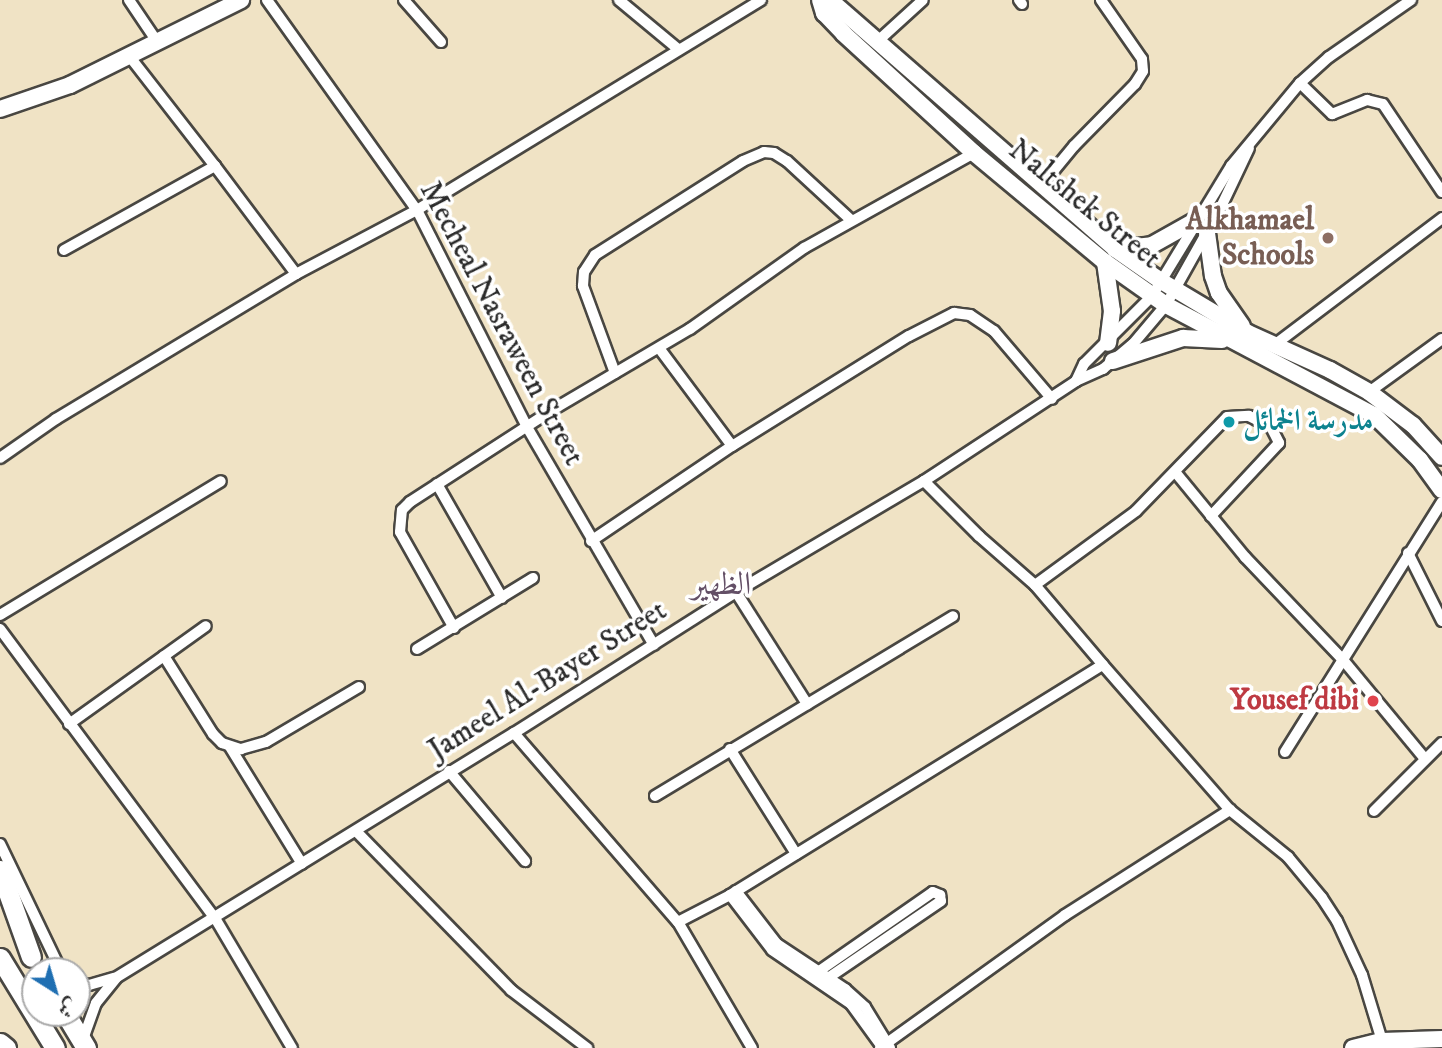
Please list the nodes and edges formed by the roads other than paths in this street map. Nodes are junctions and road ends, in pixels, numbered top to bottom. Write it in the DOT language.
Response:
graph roads {
  1 [pos="129,0"];
  2 [pos="241,0"];
  3 [pos="267,0"];
  4 [pos="404,0"];
  5 [pos="620,0"];
  6 [pos="761,0"];
  7 [pos="820,0"];
  8 [pos="830,0"];
  9 [pos="923,0"];
  10 [pos="1101,0"];
  11 [pos="1411,0"];
  12 [pos="879,40"];
  13 [pos="441,42"];
  14 [pos="158,43"];
  15 [pos="678,49"];
  16 [pos="130,57"];
  17 [pos="1300,83"];
  18 [pos="0,109"];
  19 [pos="1249,148"];
  20 [pos="974,153"];
  21 [pos="215,166"];
  22 [pos="1041,186"];
  23 [pos="1442,192"];
  24 [pos="417,210"];
  25 [pos="1442,218"];
  26 [pos="851,220"];
  27 [pos="1201,227"];
  28 [pos="64,250"];
  29 [pos="1110,255"];
  30 [pos="296,274"];
  31 [pos="1168,285"];
  32 [pos="1159,300"];
  33 [pos="1248,333"];
  34 [pos="1442,339"];
  35 [pos="1233,341"];
  36 [pos="1108,343"];
  37 [pos="1273,346"];
  38 [pos="659,348"];
  39 [pos="1113,361"];
  40 [pos="615,373"];
  41 [pos="1076,381"];
  42 [pos="1369,392"];
  43 [pos="1052,399"];
  44 [pos="527,427"];
  45 [pos="732,446"];
  46 [pos="1442,457"];
  47 [pos="0,458"];
  48 [pos="1176,474"];
  49 [pos="221,481"];
  50 [pos="924,481"];
  51 [pos="437,484"];
  52 [pos="1442,490"];
  53 [pos="1442,502"];
  54 [pos="1211,516"];
  55 [pos="591,541"];
  56 [pos="1408,553"];
  57 [pos="533,578"];
  58 [pos="1035,585"];
  59 [pos="736,592"];
  60 [pos="502,598"];
  61 [pos="0,615"];
  62 [pos="953,616"];
  63 [pos="1442,621"];
  64 [pos="206,626"];
  65 [pos="454,628"];
  66 [pos="0,629"];
  67 [pos="654,645"];
  68 [pos="417,649"];
  69 [pos="164,656"];
  70 [pos="1343,660"];
  71 [pos="1103,665"];
  72 [pos="359,687"];
  73 [pos="807,704"];
  74 [pos="69,723"];
  75 [pos="514,733"];
  76 [pos="1442,743"];
  77 [pos="230,747"];
  78 [pos="730,749"];
  79 [pos="1285,752"];
  80 [pos="1425,759"];
  81 [pos="449,771"];
  82 [pos="654,796"];
  83 [pos="1230,810"];
  84 [pos="1374,811"];
  85 [pos="356,831"];
  86 [pos="0,844"];
  87 [pos="796,854"];
  88 [pos="525,861"];
  89 [pos="302,864"];
  90 [pos="0,870"];
  91 [pos="733,893"];
  92 [pos="915,904"];
  93 [pos="0,908"];
  94 [pos="923,913"];
  95 [pos="215,918"];
  96 [pos="678,922"];
  97 [pos="31,957"];
  98 [pos="32,957"];
  99 [pos="54,957"];
  100 [pos="0,958"];
  101 [pos="117,977"];
  102 [pos="819,977"];
  103 [pos="91,984"];
  104 [pos="73,1027"];
  105 [pos="1442,1038"];
  106 [pos="1382,1041"];
  107 [pos="0,1043"];
  108 [pos="1422,1044"];
  109 [pos="84,1045"];
  110 [pos="885,1047"];
  111 [pos="6,1048"];
  112 [pos="55,1048"];
  113 [pos="292,1048"];
  114 [pos="587,1048"];
  115 [pos="752,1048"];
  116 [pos="1353,1048"];
  1 -- 14 [label="street"];
  2 -- 14 [label="main road"];
  3 -- 24 [label="street, Mecheal Nasraween Street"];
  4 -- 13 [label="street"];
  5 -- 15 [label="street"];
  6 -- 15 [label="street"];
  7 -- 20 [label="main road, Naltshek Street"];
  8 -- 12 [label="main road, Naltshek Street"];
  9 -- 12 [label="street"];
  10 -- 22 [label="street"];
  11 -- 17 [label="street, Jameel Al-Bayer Street"];
  12 -- 22 [label="main road, Naltshek Street"];
  14 -- 16 [label="main road"];
  15 -- 24 [label="street"];
  16 -- 18 [label="main road"];
  16 -- 21 [label="street"];
  17 -- 19 [label="street, Jameel Al-Bayer Street"];
  17 -- 23 [label="street"];
  19 -- 27 [label="street, Jameel Al-Bayer Street"];
  19 -- 27 [label="street, Jameel Al-Bayer Street"];
  20 -- 26 [label="street"];
  20 -- 29 [label="main road, Naltshek Street"];
  21 -- 28 [label="street"];
  21 -- 30 [label="street"];
  22 -- 29 [label="main road, Naltshek Street"];
  24 -- 30 [label="street"];
  24 -- 44 [label="street, Mecheal Nasraween Street"];
  25 -- 37 [label="street"];
  26 -- 38 [label="street"];
  26 -- 40 [label="street"];
  27 -- 29 [label="main road"];
  27 -- 31 [label="street, Jameel Al-Bayer Street"];
  27 -- 31 [label="street, Jameel Al-Bayer Street"];
  27 -- 33 [label="main road"];
  29 -- 31 [label="main road, Naltshek Street"];
  29 -- 32 [label="main road, Naltshek Street"];
  29 -- 36 [label="main road"];
  30 -- 47 [label="street"];
  31 -- 32 [label="street, Jameel Al-Bayer Street"];
  31 -- 32 [label="street, Jameel Al-Bayer Street"];
  31 -- 33 [label="main road, Naltshek Street"];
  32 -- 35 [label="main road, Naltshek Street"];
  32 -- 36 [label="street, Jameel Al-Bayer Street"];
  32 -- 39 [label="street, Jameel Al-Bayer Street"];
  33 -- 37 [label="main road, Naltshek Street"];
  34 -- 42 [label="street"];
  35 -- 39 [label="main road"];
  35 -- 52 [label="main road, Naltshek Street"];
  36 -- 41 [label="street, Jameel Al-Bayer Street"];
  37 -- 42 [label="main road, Naltshek Street"];
  38 -- 40 [label="street"];
  38 -- 45 [label="street"];
  39 -- 41 [label="street, Jameel Al-Bayer Street"];
  40 -- 44 [label="street"];
  41 -- 43 [label="street, Jameel Al-Bayer Street"];
  42 -- 46 [label="main road, Naltshek Street"];
  43 -- 45 [label="street"];
  43 -- 50 [label="street, Jameel Al-Bayer Street"];
  44 -- 51 [label="street"];
  44 -- 55 [label="street, Mecheal Nasraween Street"];
  45 -- 55 [label="street"];
  48 -- 54 [label="street"];
  48 -- 54 [label="street"];
  48 -- 58 [label="street"];
  49 -- 61 [label="street"];
  50 -- 58 [label="street"];
  50 -- 59 [label="street, Jameel Al-Bayer Street"];
  51 -- 60 [label="street"];
  51 -- 65 [label="street"];
  53 -- 56 [label="street"];
  54 -- 70 [label="street"];
  55 -- 67 [label="street, Mecheal Nasraween Street"];
  56 -- 63 [label="street"];
  56 -- 70 [label="street"];
  57 -- 60 [label="street"];
  58 -- 71 [label="street"];
  59 -- 67 [label="street, Jameel Al-Bayer Street"];
  59 -- 73 [label="street"];
  60 -- 65 [label="street"];
  62 -- 73 [label="street"];
  64 -- 69 [label="street"];
  65 -- 68 [label="street"];
  66 -- 74 [label="street"];
  67 -- 75 [label="street, Jameel Al-Bayer Street"];
  69 -- 74 [label="street"];
  69 -- 77 [label="street"];
  70 -- 79 [label="street"];
  70 -- 80 [label="street"];
  71 -- 83 [label="street"];
  71 -- 87 [label="street"];
  72 -- 77 [label="street"];
  73 -- 78 [label="street"];
  74 -- 95 [label="street"];
  75 -- 81 [label="street, Jameel Al-Bayer Street"];
  75 -- 96 [label="street"];
  76 -- 80 [label="street"];
  77 -- 89 [label="street"];
  78 -- 82 [label="street"];
  78 -- 87 [label="street"];
  80 -- 84 [label="street"];
  81 -- 85 [label="street, Jameel Al-Bayer Street"];
  81 -- 88 [label="street"];
  83 -- 106 [label="street"];
  83 -- 110 [label="street"];
  85 -- 89 [label="street, Jameel Al-Bayer Street"];
  85 -- 114 [label="street"];
  86 -- 99 [label="street"];
  87 -- 91 [label="street"];
  89 -- 95 [label="street, Jameel Al-Bayer Street"];
  90 -- 98 [label="highway"];
  91 -- 96 [label="street"];
  91 -- 102 [label="street"];
  92 -- 94 [label="street"];
  92 -- 94 [label="street"];
  92 -- 102 [label="street"];
  93 -- 97 [label="highway"];
  94 -- 102 [label="street"];
  95 -- 101 [label="street, Jameel Al-Bayer Street"];
  95 -- 113 [label="street"];
  96 -- 115 [label="street"];
  100 -- 112 [label="highway"];
  101 -- 103 [label="street, Jameel Al-Bayer Street"];
  101 -- 109 [label="street, Jameel Al-Bayer Street"];
  102 -- 110 [label="street"];
  104 -- 109 [label="highway"];
  105 -- 108 [label="main road"];
  106 -- 108 [label="main road"];
  106 -- 116 [label="main road"];
  107 -- 111 [label="highway"];
}
